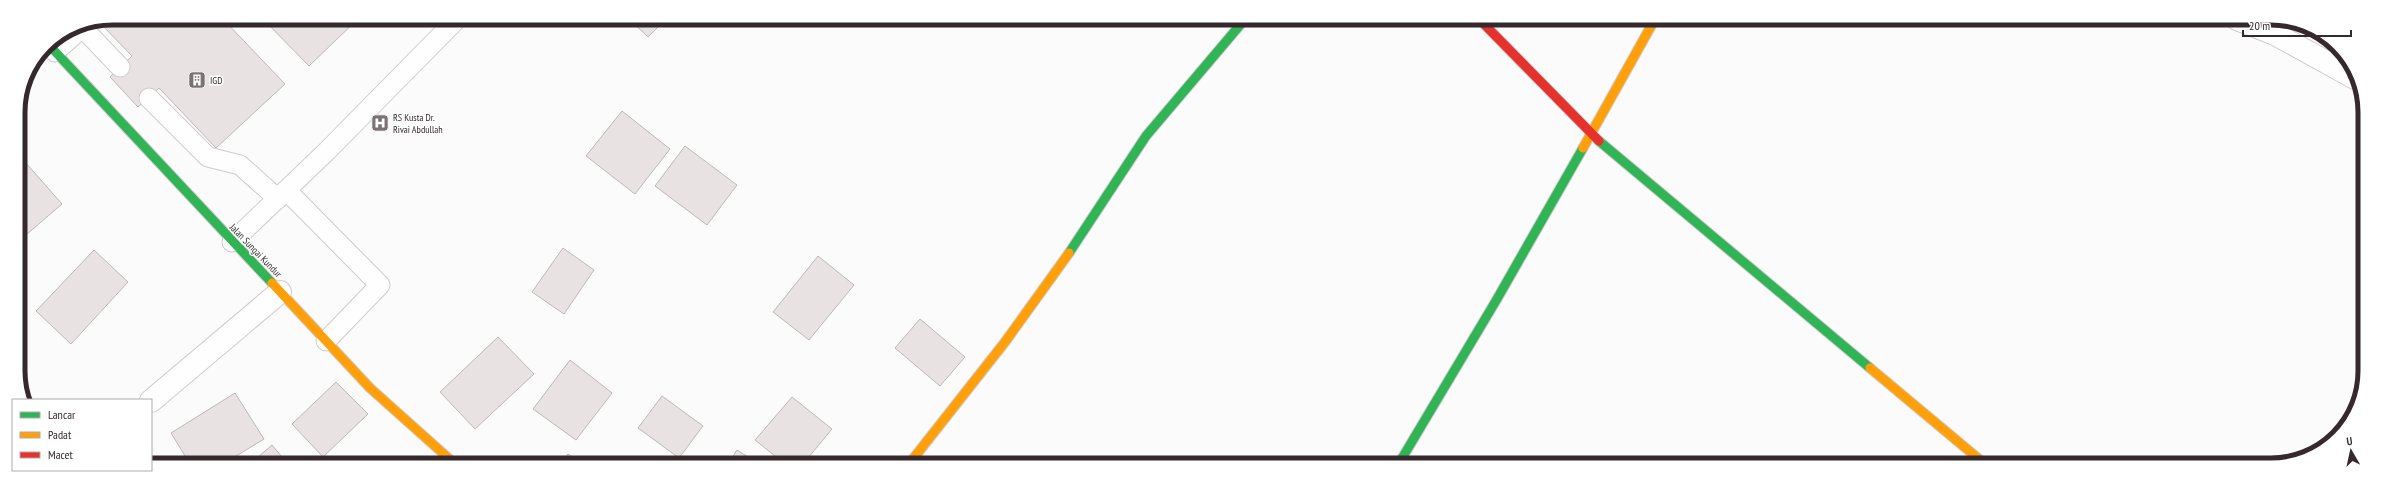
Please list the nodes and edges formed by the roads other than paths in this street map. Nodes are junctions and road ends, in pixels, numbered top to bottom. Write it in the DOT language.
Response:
graph roads {
  1 [pos="451,25"];
  2 [pos="1240,25"];
  3 [pos="1486,25"];
  4 [pos="1652,25"];
  5 [pos="2252,25"];
  6 [pos="84,30"];
  7 [pos="51,48"];
  8 [pos="120,68"];
  9 [pos="2350,75"];
  10 [pos="148,98"];
  11 [pos="1592,135"];
  12 [pos="282,195"];
  13 [pos="232,242"];
  14 [pos="280,292"];
  15 [pos="326,341"];
  16 [pos="152,400"];
  17 [pos="448,458"];
  18 [pos="914,458"];
  19 [pos="1402,458"];
  20 [pos="1978,458"];
  1 -- 12 [label="lane"];
  2 -- 18 [label="street"];
  3 -- 11 [label="street"];
  4 -- 11 [label="street"];
  5 -- 9 [label="street"];
  6 -- 8 [label="lane"];
  7 -- 13 [label="street, Jalan Sungai Kundur"];
  10 -- 12 [label="lane"];
  11 -- 19 [label="street"];
  11 -- 20 [label="street"];
  12 -- 13 [label="lane"];
  12 -- 15 [label="lane"];
  13 -- 14 [label="street, Jalan Sungai Kundur"];
  14 -- 15 [label="street, Jalan Sungai Kundur"];
  14 -- 16 [label="street"];
  15 -- 17 [label="street, Jalan Sungai Kundur"];
}
